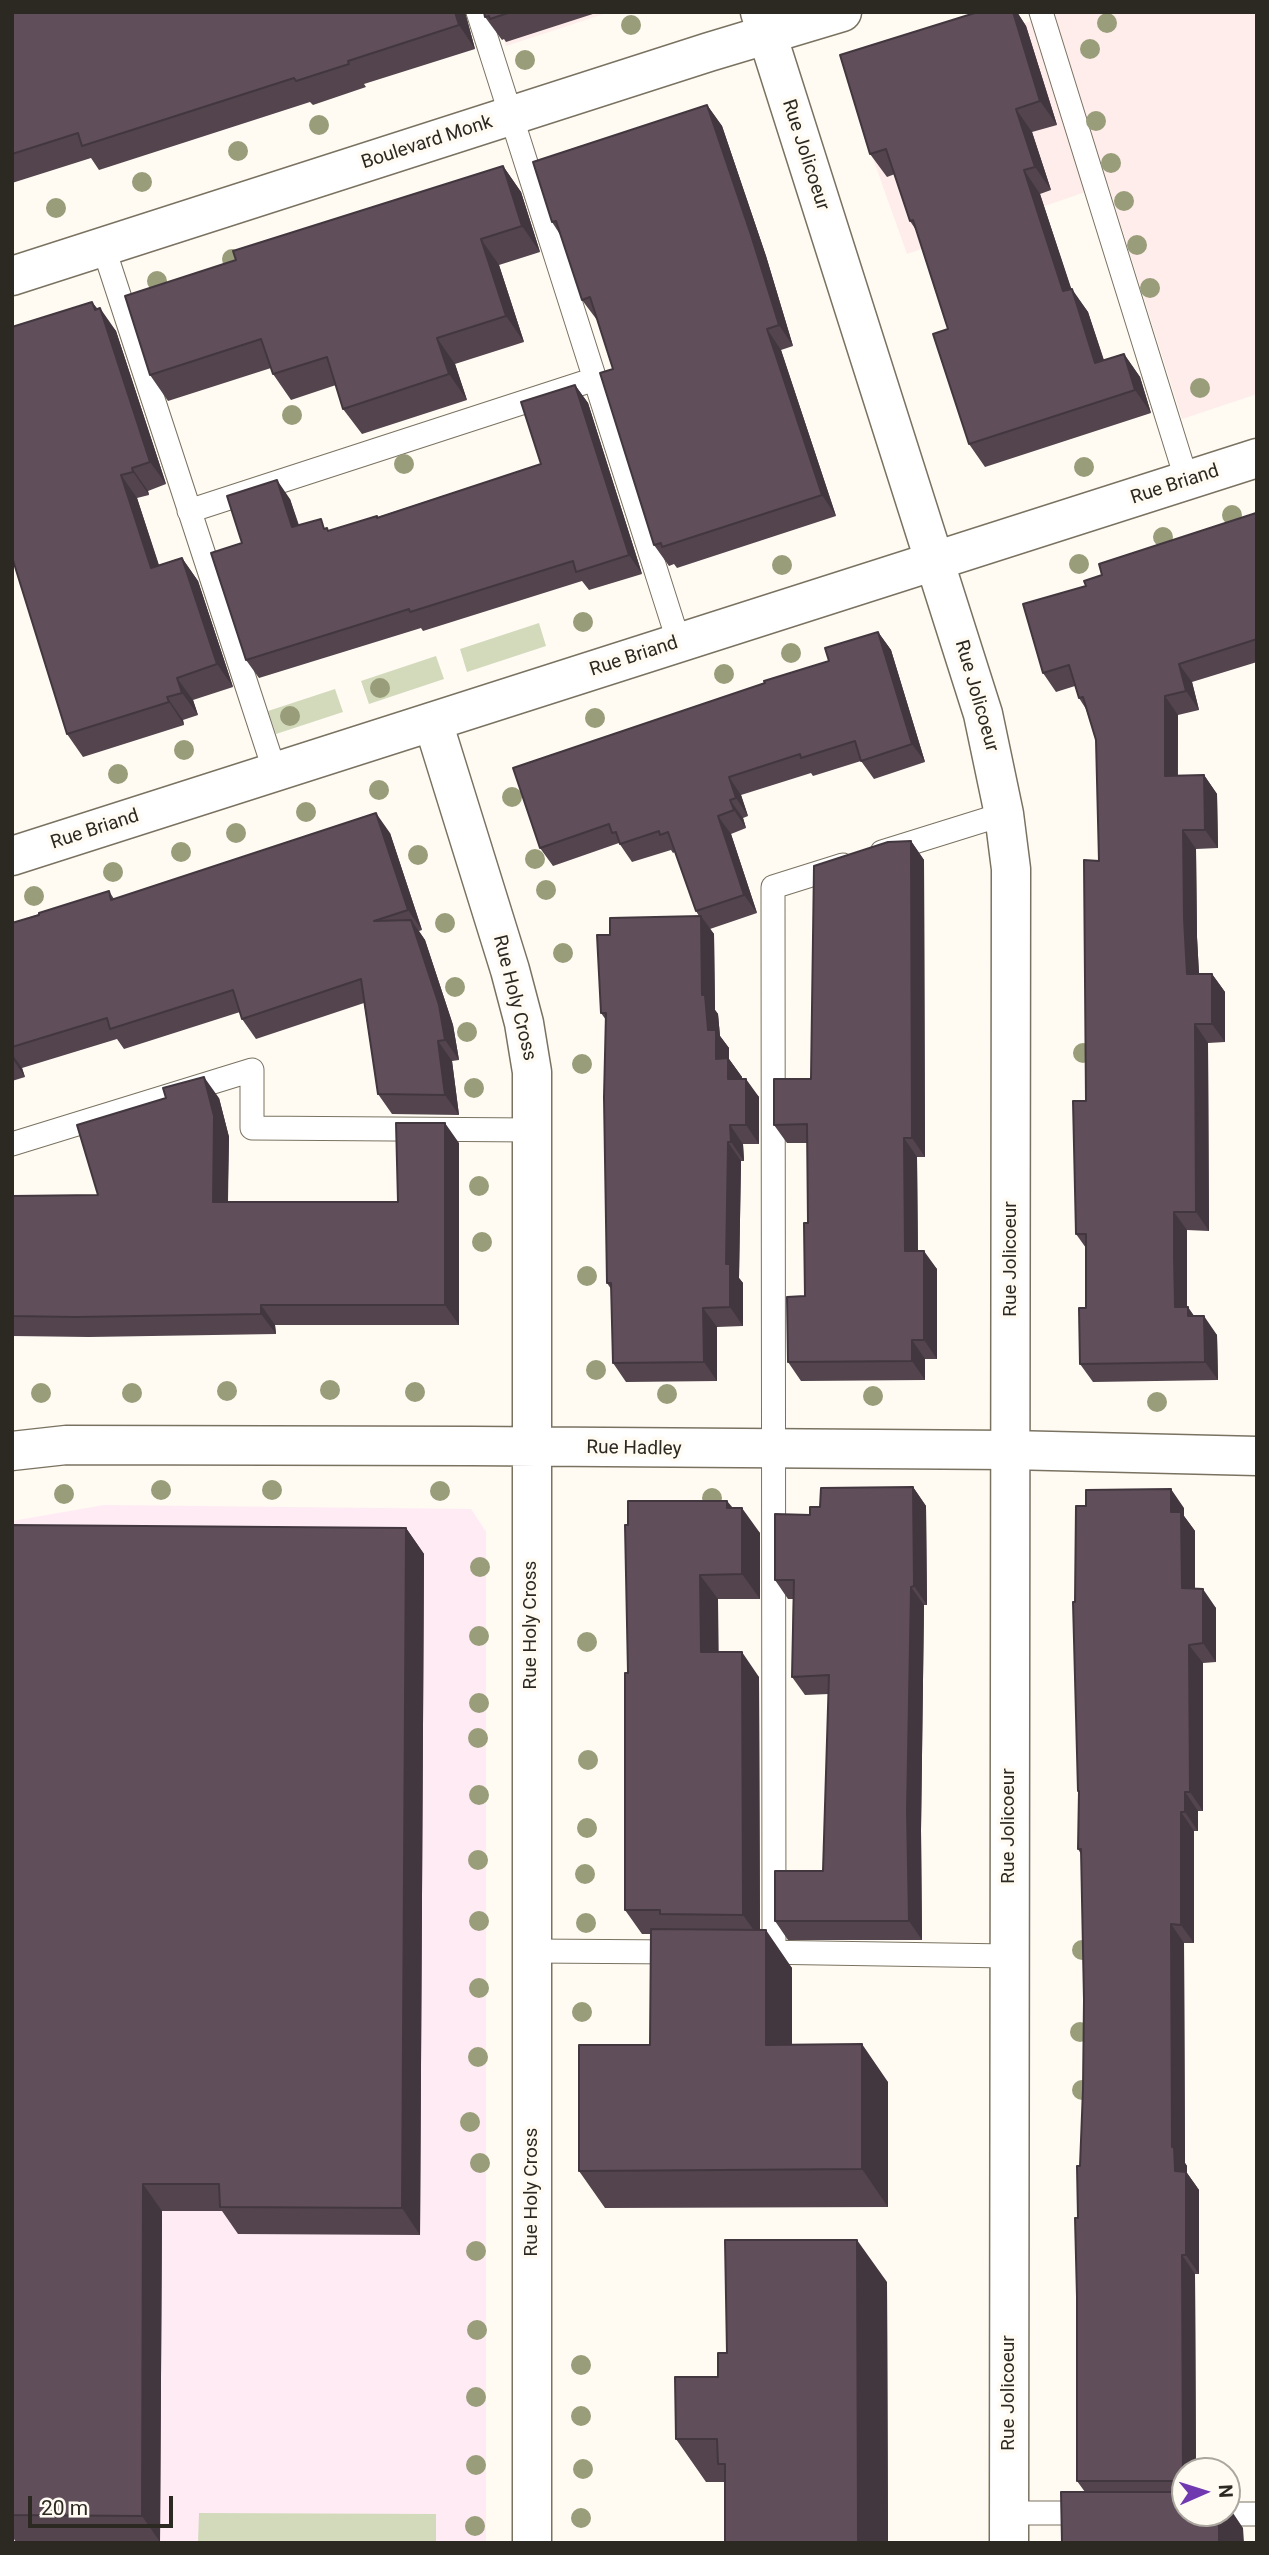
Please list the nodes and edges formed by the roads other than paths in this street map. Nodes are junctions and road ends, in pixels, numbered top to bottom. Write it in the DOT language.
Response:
graph roads {
  1 [pos="478,12"];
  2 [pos="842,12"];
  3 [pos="1041,12"];
  4 [pos="763,23"];
  5 [pos="511,116"];
  6 [pos="103,246"];
  7 [pos="12,276"];
  8 [pos="595,379"];
  9 [pos="1257,458"];
  10 [pos="1187,481"];
  11 [pos="190,511"];
  12 [pos="935,561"];
  13 [pos="679,643"];
  14 [pos="433,722"];
  15 [pos="275,772"];
  16 [pos="1004,814"];
  17 [pos="14,851"];
  18 [pos="533,1130"];
  19 [pos="12,1144"];
  20 [pos="531,1448"];
  21 [pos="772,1450"];
  22 [pos="1010,1450"];
  23 [pos="12,1451"];
  24 [pos="1257,1456"];
  25 [pos="532,1951"];
  26 [pos="707,1952"];
  27 [pos="734,1952"];
  28 [pos="775,1952"];
  29 [pos="1008,1956"];
  30 [pos="1120,2513"];
  31 [pos="1009,2528"];
  32 [pos="532,2543"];
  1 -- 5 [label="lane"];
  2 -- 4 [label="street, Boulevard Monk"];
  3 -- 10 [label="lane"];
  4 -- 5 [label="street, Boulevard Monk"];
  4 -- 12 [label="street, Rue Jolicoeur"];
  5 -- 6 [label="street, Boulevard Monk"];
  5 -- 8 [label="lane"];
  6 -- 7 [label="street, Boulevard Monk"];
  6 -- 11 [label="lane"];
  8 -- 11 [label="lane"];
  8 -- 13 [label="lane"];
  9 -- 10 [label="street, Rue Briand"];
  10 -- 12 [label="street, Rue Briand"];
  11 -- 15 [label="lane"];
  12 -- 13 [label="street, Rue Briand"];
  12 -- 16 [label="street, Rue Jolicoeur"];
  13 -- 14 [label="street, Rue Briand"];
  14 -- 15 [label="street, Rue Briand"];
  14 -- 18 [label="street, Rue Holy Cross"];
  15 -- 17 [label="street, Rue Briand"];
  16 -- 21 [label="lane"];
  16 -- 22 [label="street, Rue Jolicoeur"];
  18 -- 19 [label="lane"];
  18 -- 20 [label="street, Rue Holy Cross"];
  20 -- 21 [label="street, Rue Hadley"];
  20 -- 23 [label="street, Rue Hadley"];
  20 -- 25 [label="street, Rue Holy Cross"];
  21 -- 22 [label="street, Rue Hadley"];
  21 -- 28 [label="lane"];
  22 -- 24 [label="street, Rue Hadley"];
  22 -- 29 [label="street, Rue Jolicoeur"];
  25 -- 26 [label="lane"];
  25 -- 32 [label="street, Rue Holy Cross"];
  27 -- 28 [label="lane"];
  28 -- 29 [label="lane"];
  29 -- 31 [label="street, Rue Jolicoeur"];
  30 -- 31 [label="lane"];
}
